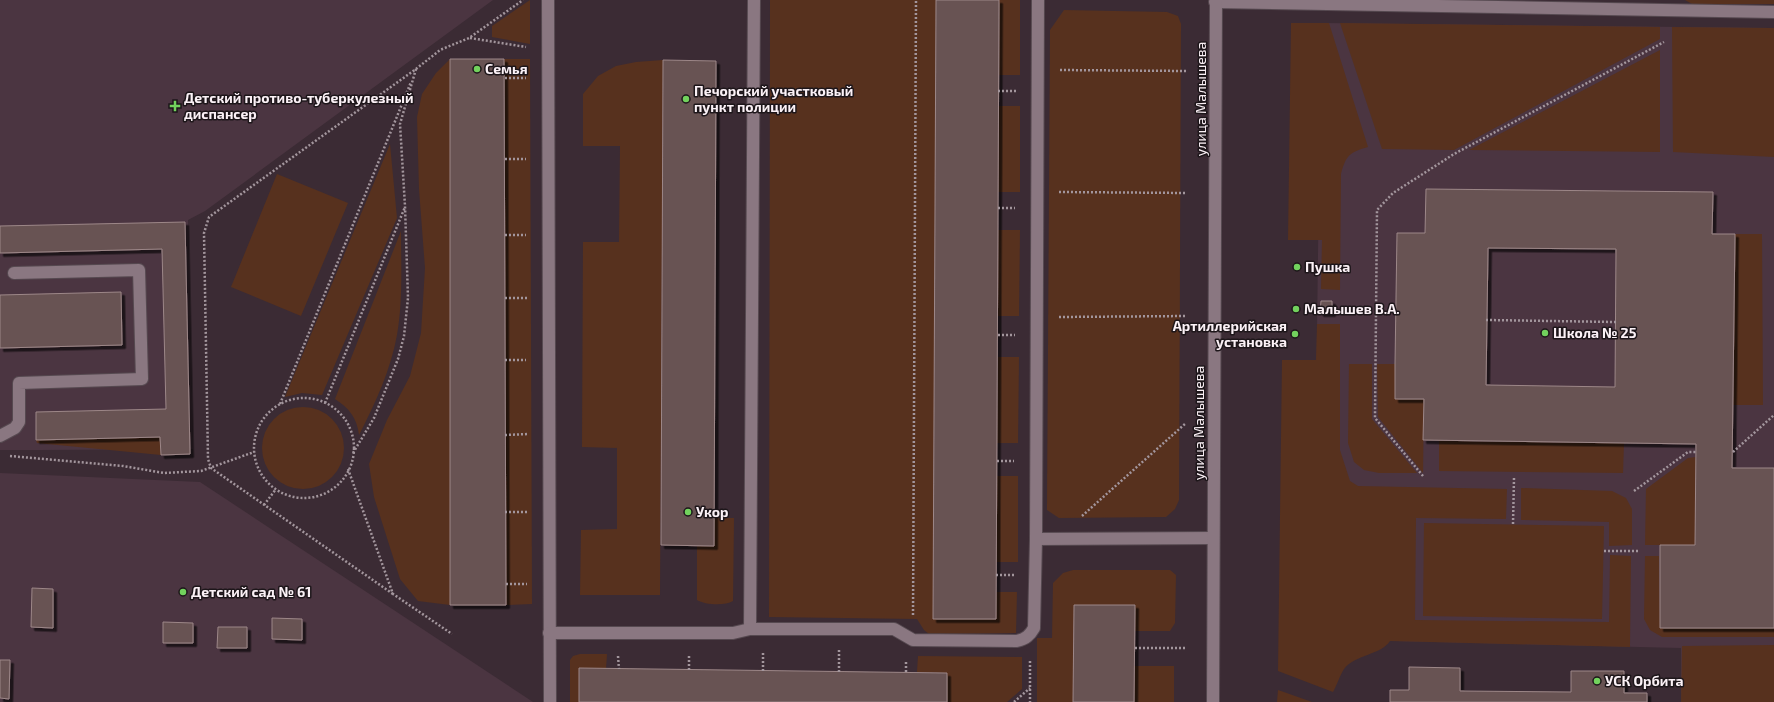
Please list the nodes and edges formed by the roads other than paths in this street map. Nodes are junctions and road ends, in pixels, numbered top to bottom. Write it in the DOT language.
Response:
graph roads {
  1 [pos="548,0"];
  2 [pos="754,0"];
  3 [pos="1038,0"];
  4 [pos="1216,1"];
  5 [pos="1774,12"];
  6 [pos="14,273"];
  7 [pos="0,436"];
  8 [pos="1213,538"];
  9 [pos="1036,539"];
  10 [pos="750,629"];
  11 [pos="549,632"];
  12 [pos="550,702"];
  13 [pos="1213,702"];
  1 -- 11 [label="street"];
  2 -- 10 [label="street"];
  3 -- 9 [label="street"];
  4 -- 5 [label="street"];
  4 -- 8 [label="street, улица Малышева"];
  6 -- 7 [label="street"];
  8 -- 9 [label="street"];
  8 -- 13 [label="street, улица Малышева"];
  9 -- 10 [label="street"];
  10 -- 11 [label="street"];
  11 -- 12 [label="street"];
}
